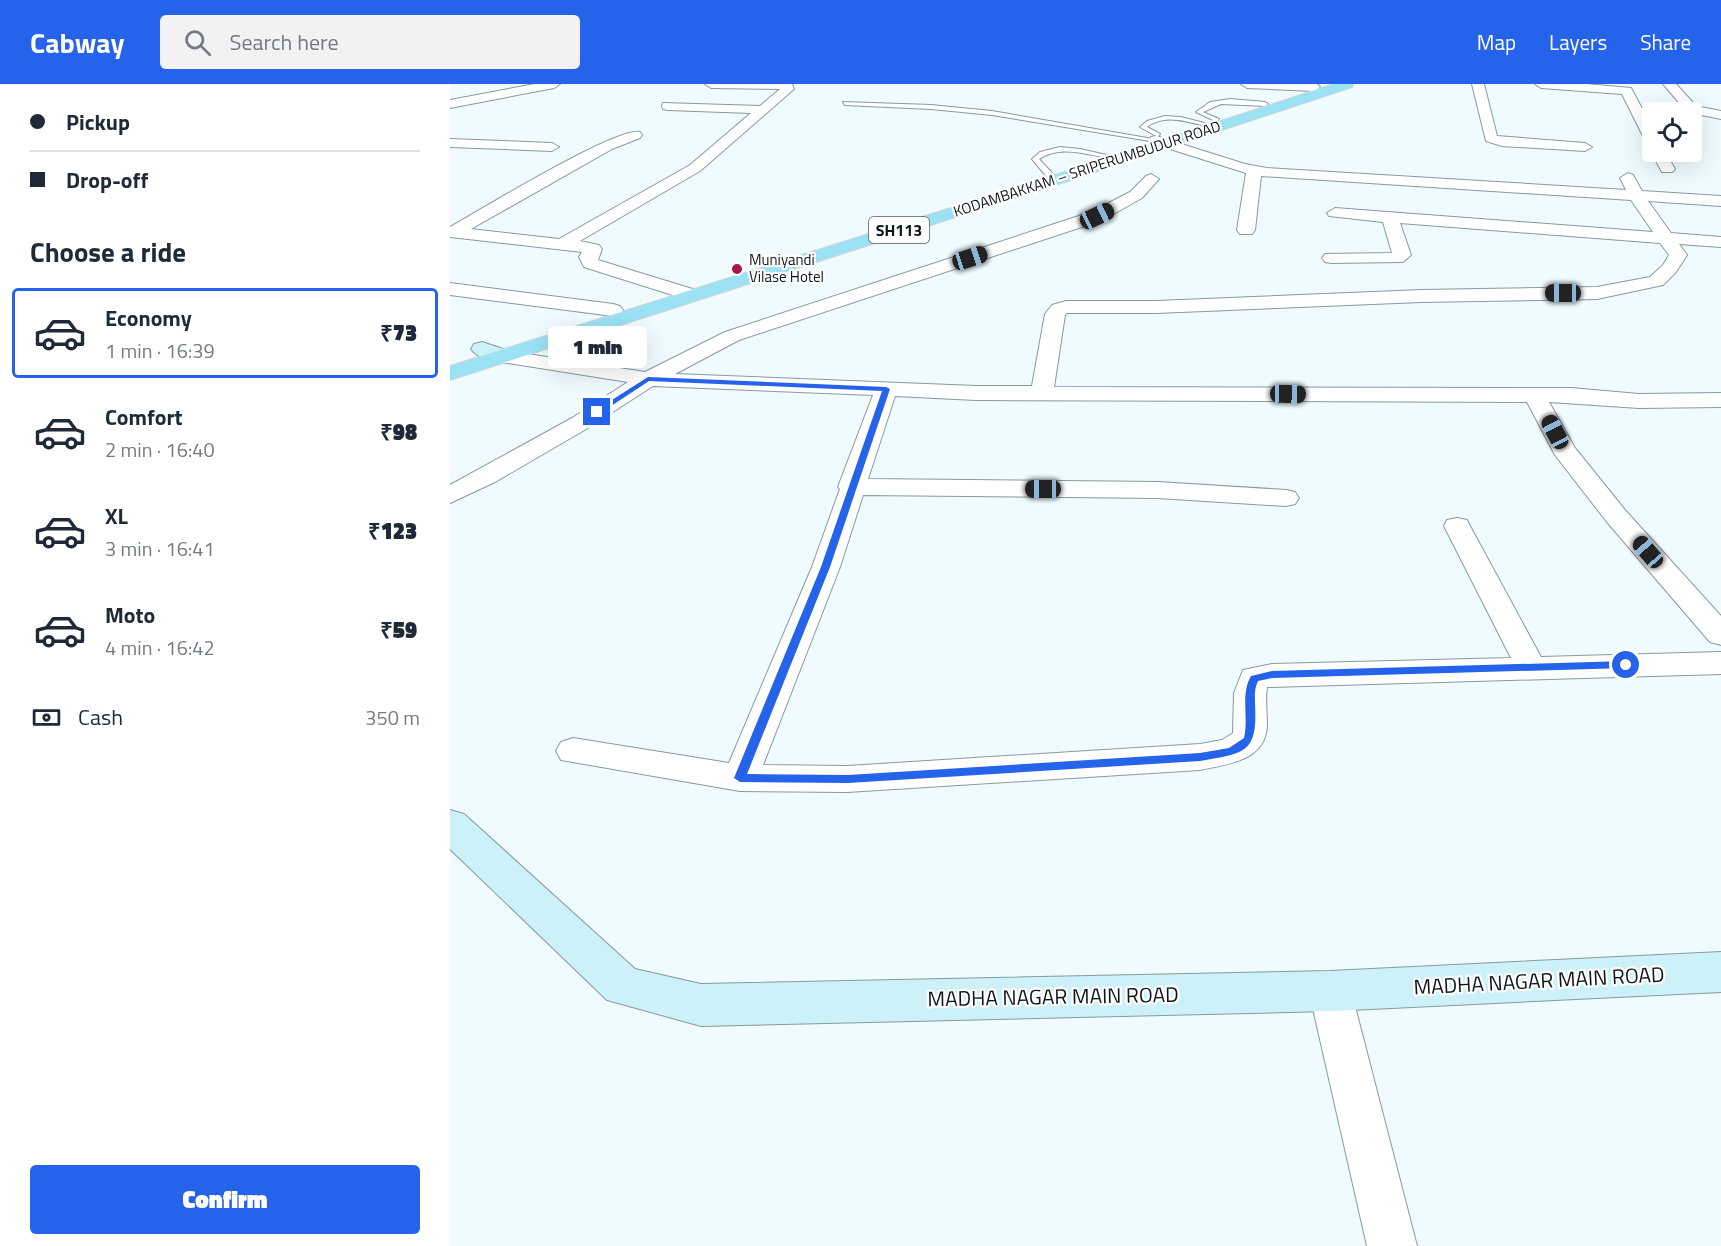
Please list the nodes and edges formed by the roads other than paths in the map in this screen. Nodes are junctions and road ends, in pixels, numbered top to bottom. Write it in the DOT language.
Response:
graph roads {
  1 [pos="554,84"];
  2 [pos="711,84"];
  3 [pos="1247,84"];
  4 [pos="1347,84"];
  5 [pos="1478,84"];
  6 [pos="1541,84"];
  7 [pos="1669,84"];
  8 [pos="1319,86"];
  9 [pos="450,104"];
  10 [pos="844,104"];
  11 [pos="668,106"];
  12 [pos="761,110"];
  13 [pos="1721,116"];
  14 [pos="1642,120"];
  15 [pos="634,135"];
  16 [pos="1162,141"];
  17 [pos="450,143"];
  18 [pos="552,147"];
  19 [pos="1585,147"];
  20 [pos="1663,162"];
  21 [pos="1667,169"];
  22 [pos="1254,171"];
  23 [pos="1628,178"];
  24 [pos="1151,179"];
  25 [pos="1636,196"];
  26 [pos="1721,201"];
  27 [pos="1335,213"];
  28 [pos="1390,218"];
  29 [pos="1246,230"];
  30 [pos="452,232"];
  31 [pos="1667,238"];
  32 [pos="1721,242"];
  33 [pos="562,244"];
  34 [pos="1331,258"];
  35 [pos="450,289"];
  36 [pos="684,293"];
  37 [pos="613,310"];
  38 [pos="491,352"];
  39 [pos="450,369"];
  40 [pos="648,379"];
  41 [pos="886,389"];
  42 [pos="1042,392"];
  43 [pos="1535,396"];
  44 [pos="1721,400"];
  45 [pos="851,487"];
  46 [pos="450,495"];
  47 [pos="1286,498"];
  48 [pos="1457,526"];
  49 [pos="1721,636"];
  50 [pos="1721,663"];
  51 [pos="1531,667"];
  52 [pos="573,751"];
  53 [pos="740,778"];
  54 [pos="450,825"];
  55 [pos="1721,972"];
  56 [pos="1330,991"];
  57 [pos="1392,1246"];
  1 -- 9 [label="street"];
  2 -- 12 [label="street"];
  3 -- 8 [label="street"];
  4 -- 16 [label="main road, KODAMBAKKAM – SRIPERUMBUDUR ROAD / SH113"];
  5 -- 19 [label="street"];
  6 -- 14 [label="street"];
  7 -- 13 [label="street"];
  8 -- 16 [label="main road, KODAMBAKKAM – SRIPERUMBUDUR ROAD / SH113"];
  10 -- 16 [label="lane"];
  11 -- 12 [label="street"];
  12 -- 33 [label="street"];
  15 -- 30 [label="street"];
  16 -- 22 [label="street"];
  16 -- 36 [label="main road, KODAMBAKKAM – SRIPERUMBUDUR ROAD / SH113"];
  16 -- 36 [label="main road, KODAMBAKKAM – SRIPERUMBUDUR ROAD / SH113"];
  17 -- 18 [label="street"];
  20 -- 21 [label="street"];
  22 -- 25 [label="street"];
  22 -- 29 [label="street"];
  23 -- 25 [label="street"];
  24 -- 40 [label="street"];
  25 -- 26 [label="street"];
  25 -- 31 [label="street"];
  27 -- 28 [label="street"];
  28 -- 31 [label="street"];
  28 -- 34 [label="street"];
  30 -- 33 [label="street"];
  31 -- 32 [label="street"];
  31 -- 42 [label="street"];
  33 -- 36 [label="street"];
  35 -- 37 [label="street"];
  36 -- 37 [label="main road, KODAMBAKKAM – SRIPERUMBUDUR ROAD / SH113"];
  36 -- 38 [label="main road, KODAMBAKKAM – SRIPERUMBUDUR ROAD / SH113"];
  37 -- 38 [label="main road, KODAMBAKKAM – SRIPERUMBUDUR ROAD / SH113"];
  38 -- 39 [label="main road, KODAMBAKKAM – SRIPERUMBUDUR ROAD / SH113"];
  38 -- 40 [label="street"];
  40 -- 41 [label="street"];
  40 -- 46 [label="street"];
  41 -- 42 [label="street"];
  41 -- 45 [label="street"];
  42 -- 43 [label="street"];
  43 -- 44 [label="street"];
  43 -- 49 [label="street"];
  45 -- 47 [label="street"];
  45 -- 53 [label="street"];
  48 -- 51 [label="street"];
  50 -- 51 [label="street"];
  51 -- 53 [label="street"];
  52 -- 53 [label="street"];
  54 -- 56 [label="street, MADHA NAGAR MAIN ROAD"];
  55 -- 56 [label="street, MADHA NAGAR MAIN ROAD"];
  56 -- 57 [label="street"];
}
